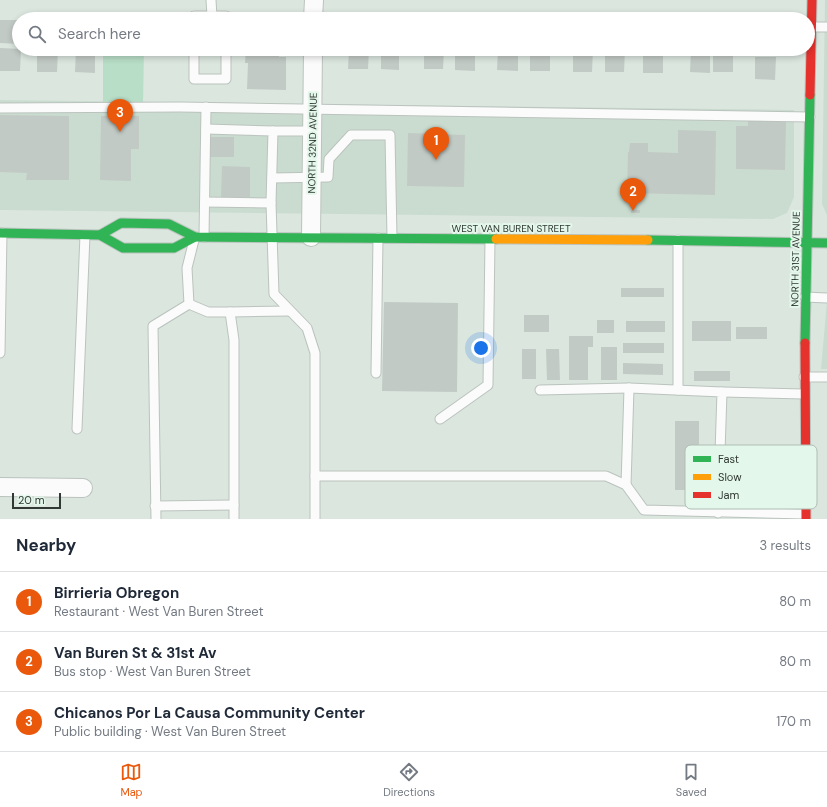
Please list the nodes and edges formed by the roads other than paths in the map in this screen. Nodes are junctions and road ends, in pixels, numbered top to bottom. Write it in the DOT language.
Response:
graph roads {
  1 [pos="211,0"];
  2 [pos="314,0"];
  3 [pos="812,0"];
  4 [pos="212,12"];
  5 [pos="314,12"];
  6 [pos="812,12"];
  7 [pos="815,27"];
  8 [pos="827,27"];
  9 [pos="194,56"];
  10 [pos="226,56"];
  11 [pos="313,56"];
  12 [pos="811,56"];
  13 [pos="206,107"];
  14 [pos="0,108"];
  15 [pos="312,110"];
  16 [pos="810,117"];
  17 [pos="206,129"];
  18 [pos="274,130"];
  19 [pos="312,130"];
  20 [pos="311,177"];
  21 [pos="272,178"];
  22 [pos="204,202"];
  23 [pos="271,203"];
  24 [pos="1,234"];
  25 [pos="85,235"];
  26 [pos="100,235"];
  27 [pos="199,237"];
  28 [pos="272,237"];
  29 [pos="311,237"];
  30 [pos="378,238"];
  31 [pos="392,238"];
  32 [pos="490,239"];
  33 [pos="678,240"];
  34 [pos="807,242"];
  35 [pos="827,243"];
  36 [pos="805,297"];
  37 [pos="827,298"];
  38 [pos="188,304"];
  39 [pos="289,311"];
  40 [pos="230,312"];
  41 [pos="0,353"];
  42 [pos="376,374"];
  43 [pos="804,377"];
  44 [pos="827,377"];
  45 [pos="629,388"];
  46 [pos="540,390"];
  47 [pos="678,390"];
  48 [pos="722,392"];
  49 [pos="804,394"];
  50 [pos="440,419"];
  51 [pos="77,428"];
  52 [pos="720,445"];
  53 [pos="805,445"];
  54 [pos="315,476"];
  55 [pos="626,485"];
  56 [pos="0,487"];
  57 [pos="83,488"];
  58 [pos="234,505"];
  59 [pos="155,506"];
  60 [pos="718,509"];
  61 [pos="718,513"];
  62 [pos="806,516"];
  63 [pos="156,519"];
  64 [pos="234,519"];
  65 [pos="315,519"];
  1 -- 4 [label="lane"];
  2 -- 5 [label="street"];
  3 -- 6 [label="main road, NORTH 31ST AVENUE"];
  7 -- 8 [label="lane"];
  9 -- 10 [label="lane"];
  11 -- 15 [label="street, NORTH 32ND AVENUE"];
  12 -- 16 [label="main road, NORTH 31ST AVENUE"];
  13 -- 14 [label="lane"];
  13 -- 15 [label="lane"];
  13 -- 17 [label="lane"];
  15 -- 16 [label="lane"];
  15 -- 19 [label="street, NORTH 32ND AVENUE"];
  16 -- 34 [label="main road, NORTH 31ST AVENUE"];
  17 -- 18 [label="lane"];
  17 -- 22 [label="lane"];
  18 -- 19 [label="lane"];
  18 -- 21 [label="lane"];
  19 -- 20 [label="street, NORTH 32ND AVENUE"];
  20 -- 21 [label="lane"];
  20 -- 29 [label="street, NORTH 32ND AVENUE"];
  20 -- 31 [label="lane"];
  21 -- 23 [label="lane"];
  22 -- 23 [label="lane"];
  22 -- 27 [label="lane"];
  23 -- 28 [label="lane"];
  24 -- 25 [label="main road, WEST VAN BUREN STREET"];
  24 -- 41 [label="lane"];
  25 -- 26 [label="main road, WEST VAN BUREN STREET"];
  25 -- 51 [label="lane"];
  26 -- 27 [label="main road, WEST VAN BUREN STREET"];
  26 -- 27 [label="main road, WEST VAN BUREN STREET"];
  27 -- 28 [label="main road, WEST VAN BUREN STREET"];
  27 -- 38 [label="lane"];
  28 -- 29 [label="main road, WEST VAN BUREN STREET"];
  28 -- 39 [label="lane"];
  29 -- 30 [label="main road, WEST VAN BUREN STREET"];
  30 -- 31 [label="main road, WEST VAN BUREN STREET"];
  30 -- 42 [label="lane"];
  31 -- 32 [label="main road, WEST VAN BUREN STREET"];
  32 -- 33 [label="main road, WEST VAN BUREN STREET"];
  32 -- 50 [label="lane"];
  33 -- 34 [label="main road, WEST VAN BUREN STREET"];
  33 -- 47 [label="lane"];
  34 -- 35 [label="main road, WEST VAN BUREN STREET"];
  34 -- 36 [label="main road, NORTH 31ST AVENUE"];
  36 -- 37 [label="lane"];
  36 -- 43 [label="main road, NORTH 31ST AVENUE"];
  38 -- 40 [label="lane"];
  38 -- 59 [label="lane"];
  39 -- 40 [label="lane"];
  39 -- 54 [label="lane"];
  40 -- 58 [label="lane"];
  43 -- 44 [label="lane"];
  43 -- 49 [label="main road, NORTH 31ST AVENUE"];
  45 -- 46 [label="lane"];
  45 -- 47 [label="lane"];
  45 -- 55 [label="lane"];
  47 -- 48 [label="lane"];
  48 -- 49 [label="lane"];
  48 -- 52 [label="lane"];
  49 -- 53 [label="main road, NORTH 31ST AVENUE"];
  54 -- 55 [label="lane"];
  54 -- 65 [label="lane"];
  55 -- 61 [label="lane"];
  56 -- 57 [label="street"];
  58 -- 59 [label="lane"];
  58 -- 64 [label="lane"];
  59 -- 63 [label="lane"];
  60 -- 61 [label="lane"];
  61 -- 62 [label="lane"];
}
